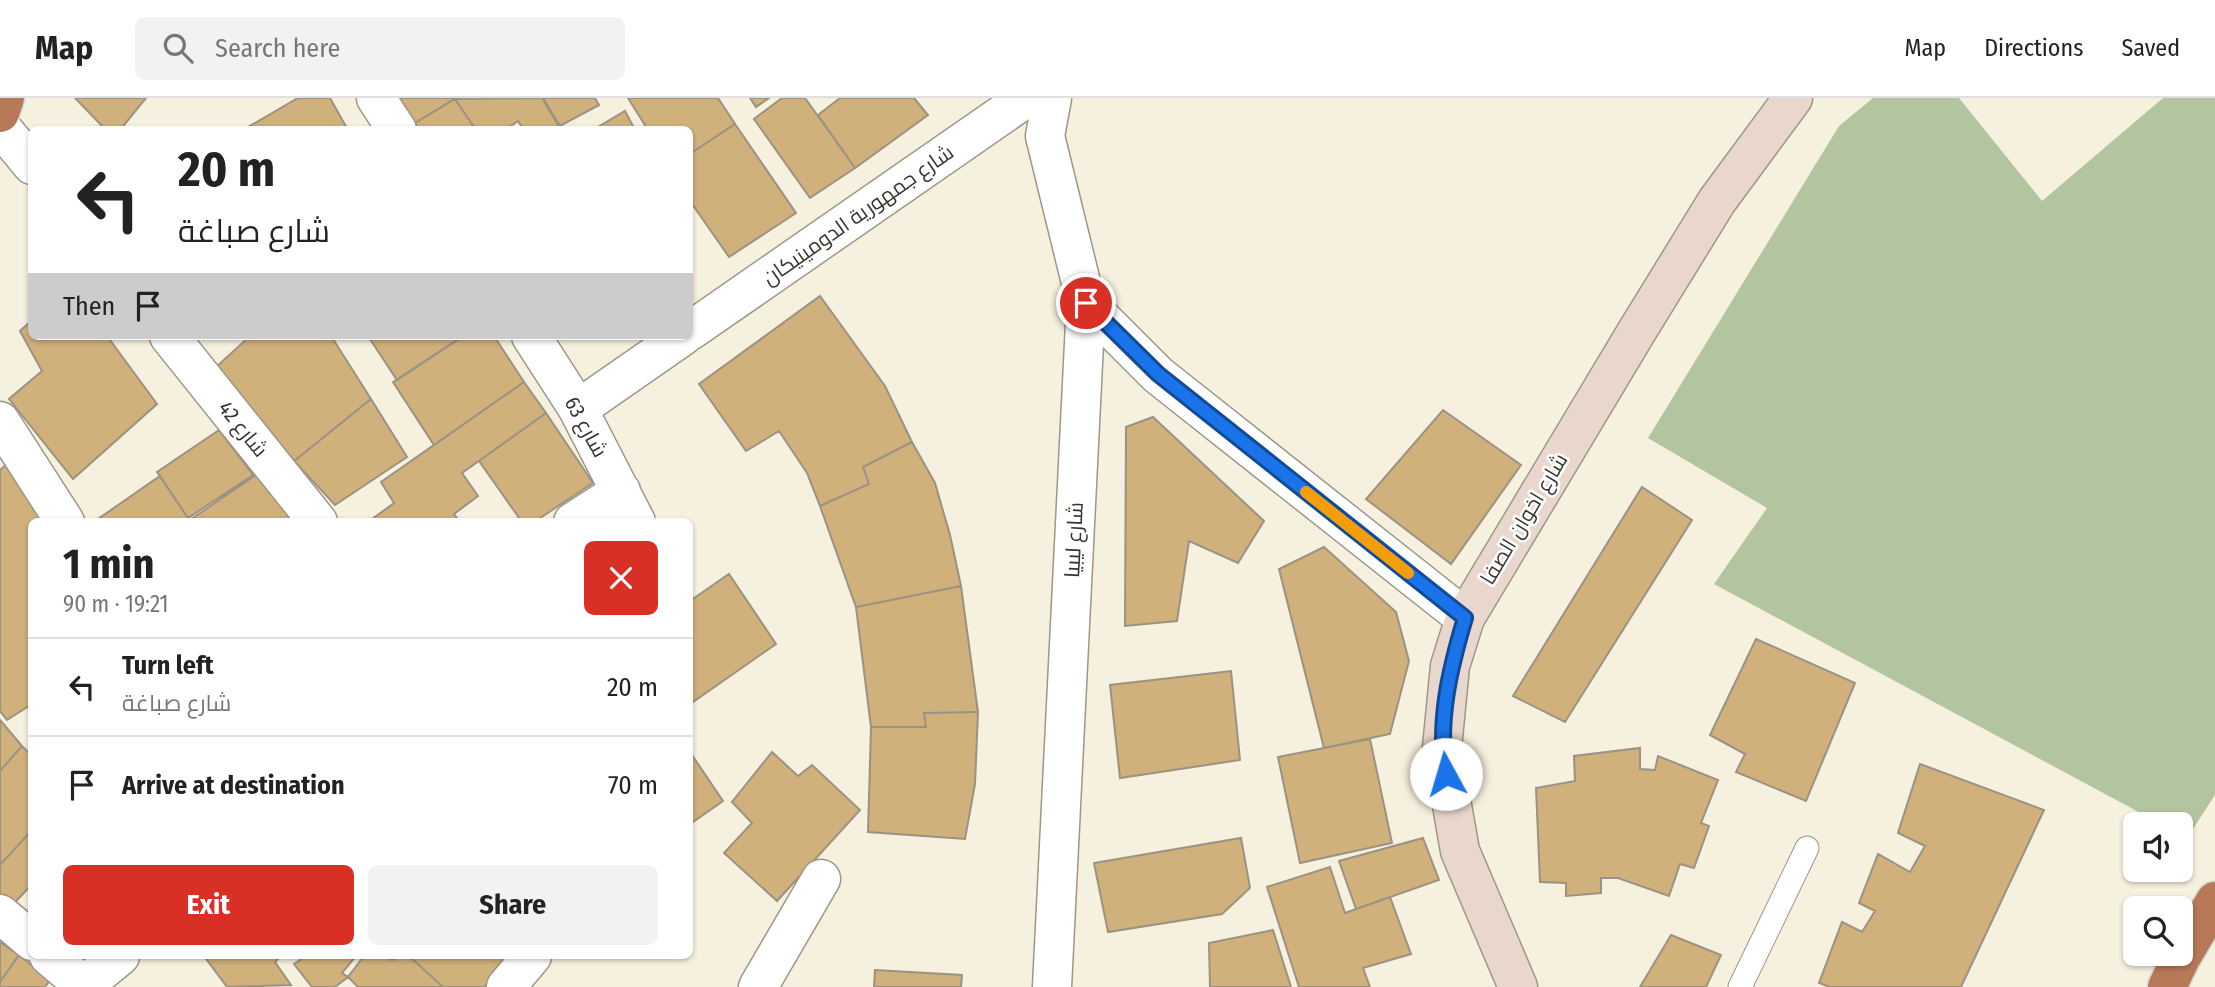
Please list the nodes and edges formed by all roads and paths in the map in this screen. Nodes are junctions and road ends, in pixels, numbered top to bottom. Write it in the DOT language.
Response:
graph roads {
  1 [pos="5,98"];
  2 [pos="376,98"];
  3 [pos="1026,98"];
  4 [pos="1052,98"];
  5 [pos="1793,98"];
  6 [pos="0,113"];
  7 [pos="0,126"];
  8 [pos="394,126"];
  9 [pos="28,160"];
  10 [pos="1086,303"];
  11 [pos="693,329"];
  12 [pos="172,340"];
  13 [pos="534,340"];
  14 [pos="677,340"];
  15 [pos="578,409"];
  16 [pos="0,421"];
  17 [pos="629,506"];
  18 [pos="62,518"];
  19 [pos="315,518"];
  20 [pos="587,518"];
  21 [pos="1465,618"];
  22 [pos="1807,848"];
  23 [pos="821,879"];
  24 [pos="2215,901"];
  25 [pos="0,914"];
  26 [pos="28,938"];
  27 [pos="52,959"];
  28 [pos="116,959"];
  29 [pos="529,959"];
  30 [pos="2174,973"];
  31 [pos="83,986"];
  32 [pos="506,987"];
  33 [pos="758,987"];
  34 [pos="1052,987"];
  35 [pos="1518,987"];
  36 [pos="1740,987"];
  37 [pos="2156,987"];
  1 -- 6 [label="highway"];
  2 -- 8 [label="street"];
  3 -- 11 [label="street, شارع جمهورية الدومينيكان"];
  4 -- 10 [label="street, شارع ليبيا"];
  5 -- 21 [label="street, شارع اخوان الصفا"];
  7 -- 9 [label="street"];
  10 -- 21 [label="street"];
  10 -- 34 [label="street, شارع ليبيا"];
  12 -- 19 [label="street, شارع 42"];
  13 -- 15 [label="street, شارع 63"];
  14 -- 15 [label="street"];
  15 -- 17 [label="street, شارع 63"];
  16 -- 18 [label="street"];
  17 -- 20 [label="street"];
  21 -- 35 [label="street, شارع اخوان الصفا"];
  22 -- 36 [label="lane"];
  23 -- 33 [label="street"];
  24 -- 30 [label="highway"];
  25 -- 26 [label="street"];
  27 -- 31 [label="street"];
  28 -- 31 [label="street"];
  29 -- 32 [label="street"];
  30 -- 37 [label="highway"];
}
